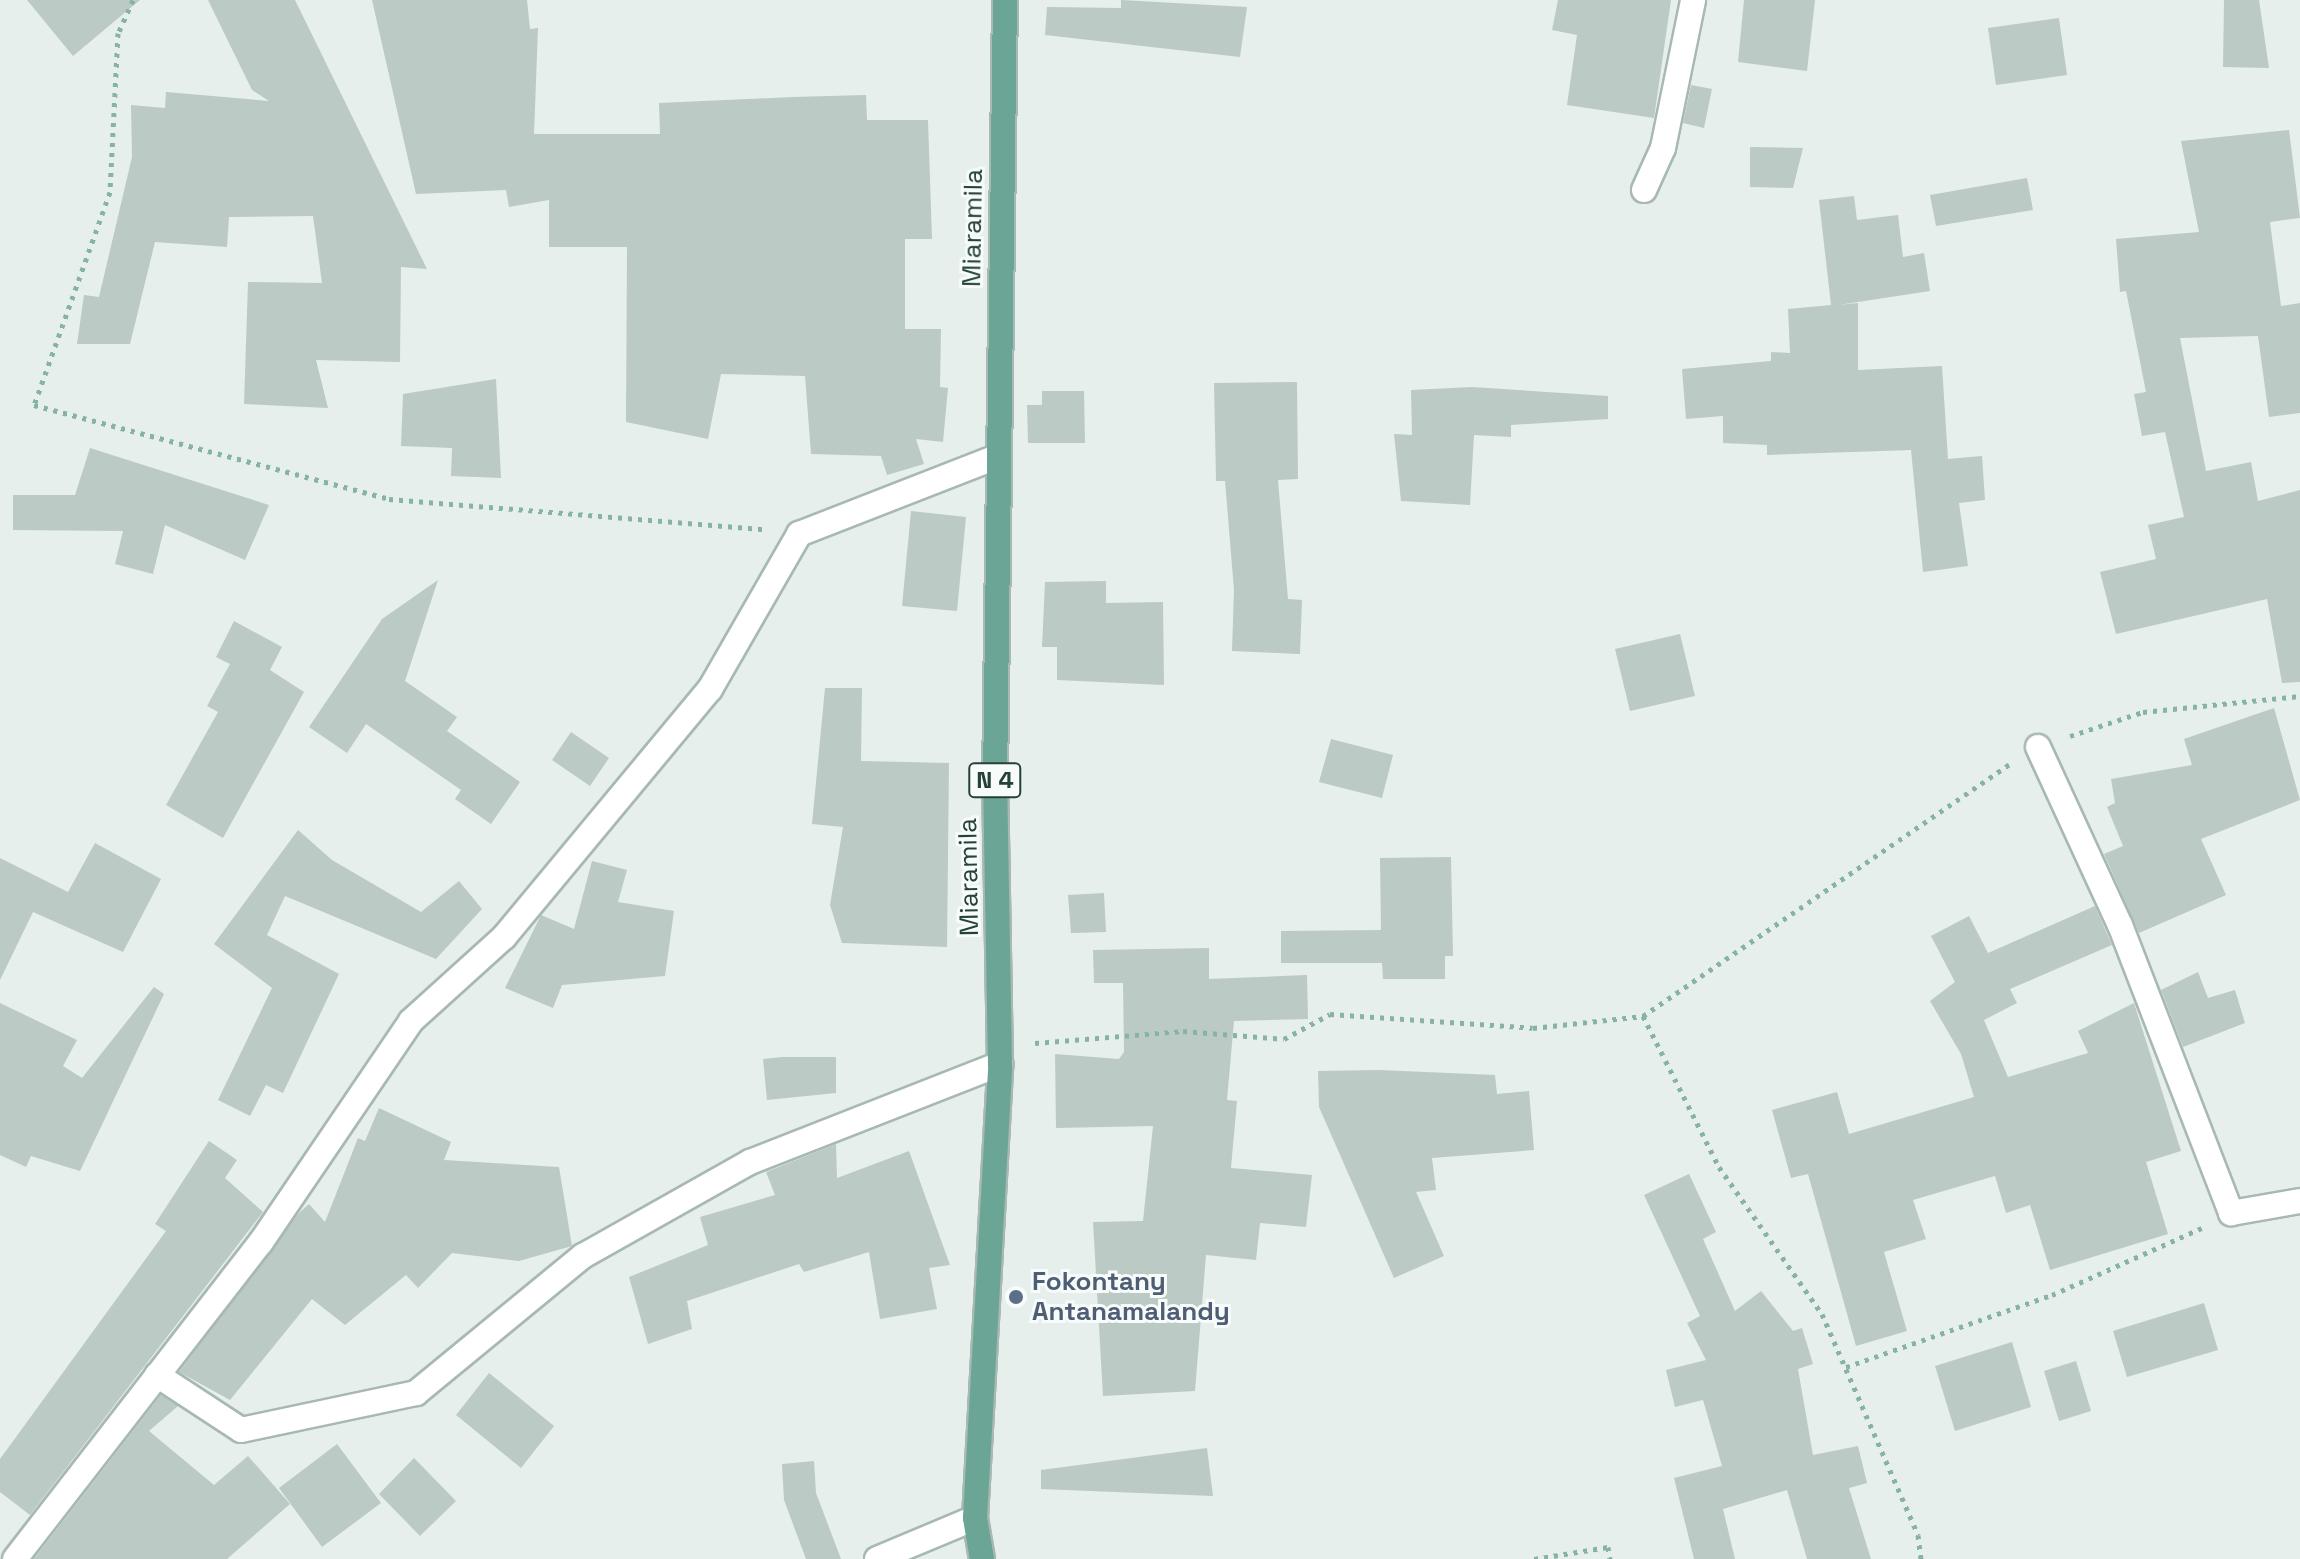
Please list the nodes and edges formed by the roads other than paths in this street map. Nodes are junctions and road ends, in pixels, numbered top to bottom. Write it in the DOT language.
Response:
graph roads {
  1 [pos="1005,0"];
  2 [pos="1693,0"];
  3 [pos="1644,190"];
  4 [pos="997,457"];
  5 [pos="2038,747"];
  6 [pos="1000,1056"];
  7 [pos="2300,1201"];
  8 [pos="157,1375"];
  9 [pos="975,1518"];
  10 [pos="15,1559"];
  11 [pos="877,1559"];
  12 [pos="982,1559"];
  1 -- 4 [label="main road, Miaramila / N 4"];
  2 -- 3 [label="street"];
  4 -- 6 [label="main road, Miaramila / N 4"];
  4 -- 8 [label="street"];
  5 -- 7 [label="street"];
  6 -- 8 [label="street"];
  6 -- 9 [label="main road, Miaramila / N 4"];
  8 -- 10 [label="street"];
  9 -- 11 [label="street"];
  9 -- 12 [label="main road, Miaramila / N 4"];
}
